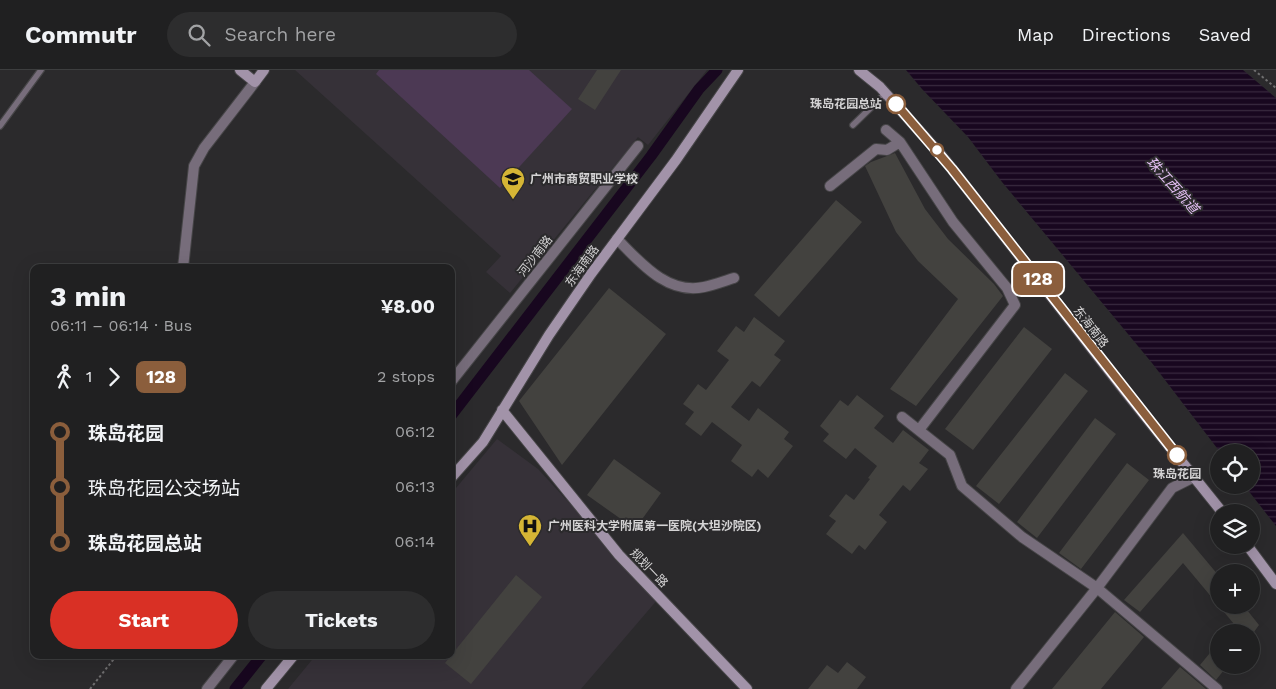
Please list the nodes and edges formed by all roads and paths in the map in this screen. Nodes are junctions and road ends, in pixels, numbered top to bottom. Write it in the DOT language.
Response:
graph roads {
  1 [pos="41,70"];
  2 [pos="240,70"];
  3 [pos="264,70"];
  4 [pos="738,70"];
  5 [pos="859,70"];
  6 [pos="1254,70"];
  7 [pos="255,82"];
  8 [pos="1276,88"];
  9 [pos="886,93"];
  10 [pos="2,119"];
  11 [pos="853,125"];
  12 [pos="0,126"];
  13 [pos="886,130"];
  14 [pos="900,142"];
  15 [pos="638,146"];
  16 [pos="830,186"];
  17 [pos="617,239"];
  18 [pos="183,264"];
  19 [pos="734,278"];
  20 [pos="455,377"];
  21 [pos="502,410"];
  22 [pos="902,417"];
  23 [pos="919,430"];
  24 [pos="455,474"];
  25 [pos="1194,477"];
  26 [pos="1216,504"];
  27 [pos="1254,554"];
  28 [pos="1276,584"];
  29 [pos="1097,588"];
  30 [pos="114,659"];
  31 [pos="231,659"];
  32 [pos="291,659"];
  33 [pos="90,689"];
  34 [pos="207,689"];
  35 [pos="266,689"];
  36 [pos="747,689"];
  37 [pos="1016,689"];
  38 [pos="1217,689"];
  1 -- 10 [label="lane"];
  2 -- 7 [label="street"];
  3 -- 7 [label="street"];
  4 -- 17 [label="street, 东海南路"];
  5 -- 9 [label="street, 东海南路"];
  6 -- 8 [label="path"];
  7 -- 18 [label="street"];
  9 -- 11 [label="lane"];
  9 -- 25 [label="street, 东海南路"];
  10 -- 12 [label="lane"];
  13 -- 14 [label="street"];
  14 -- 16 [label="street"];
  14 -- 23 [label="street"];
  15 -- 20 [label="street, 河沙南路"];
  17 -- 19 [label="street"];
  17 -- 21 [label="street, 东海南路"];
  21 -- 24 [label="street, 东海南路"];
  21 -- 36 [label="street, 规划一路"];
  22 -- 23 [label="street"];
  23 -- 29 [label="street"];
  25 -- 26 [label="street, 东海南路"];
  25 -- 29 [label="street"];
  27 -- 28 [label="street"];
  29 -- 37 [label="street"];
  29 -- 38 [label="street"];
  30 -- 33 [label="path"];
  31 -- 34 [label="street"];
  32 -- 35 [label="street"];
}
